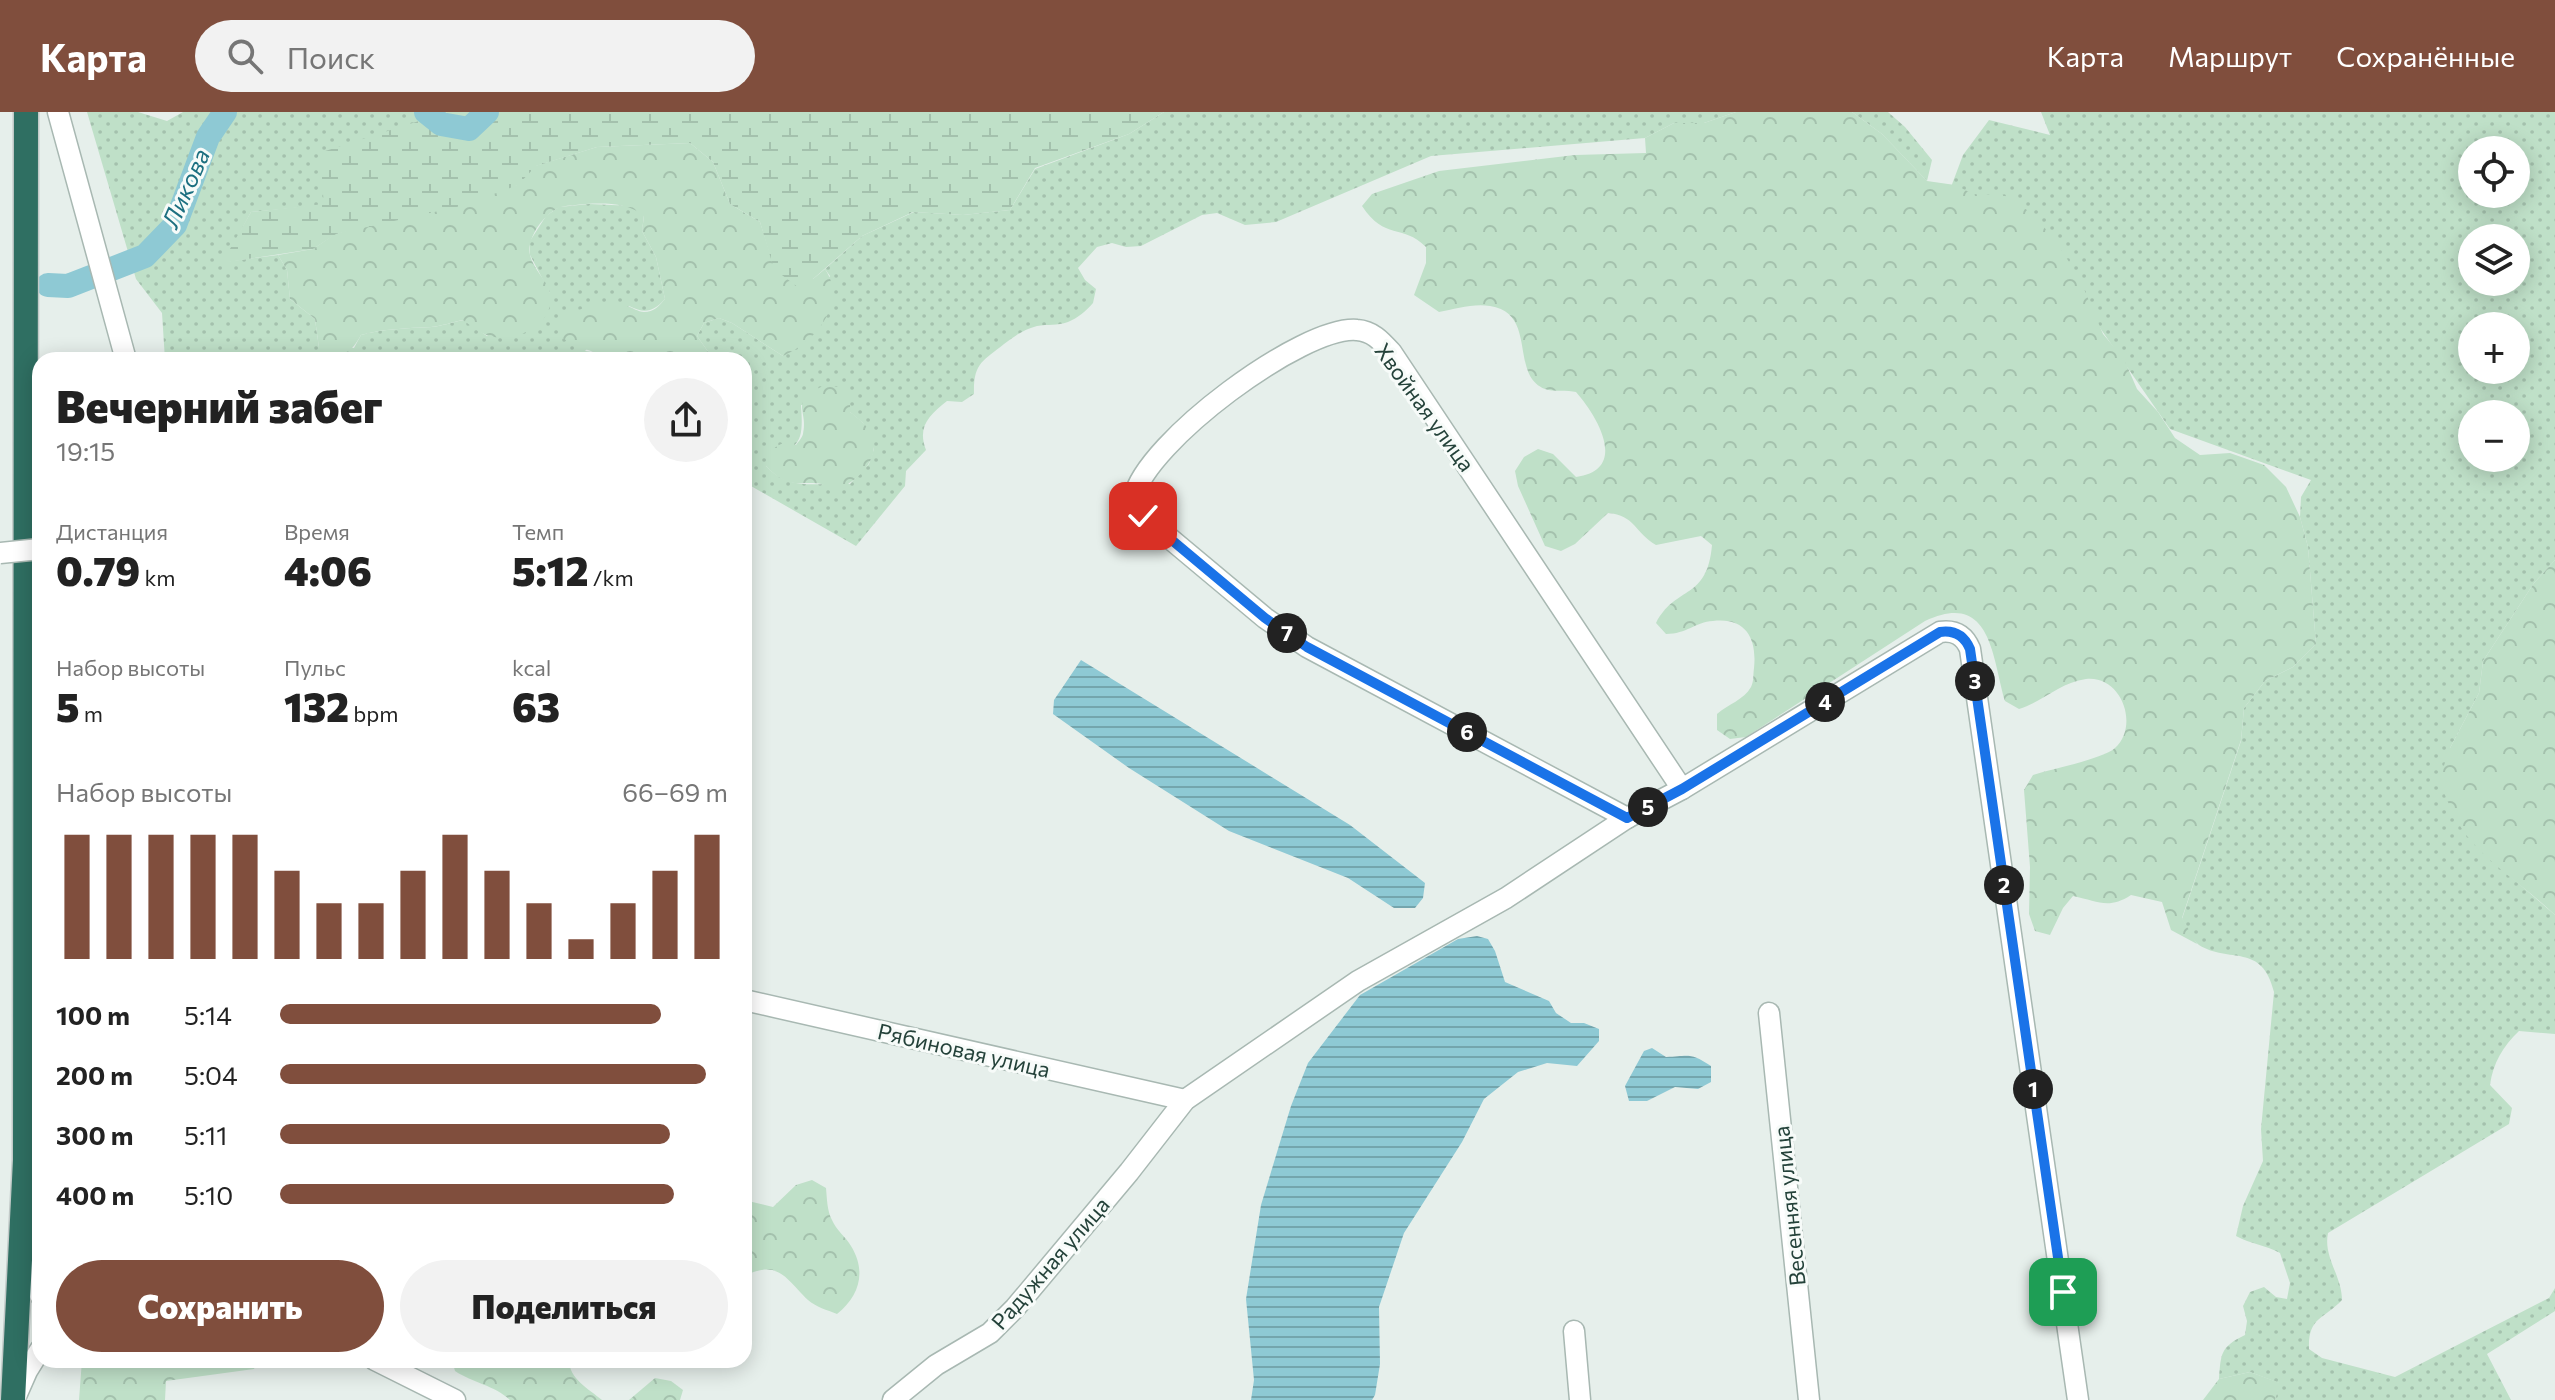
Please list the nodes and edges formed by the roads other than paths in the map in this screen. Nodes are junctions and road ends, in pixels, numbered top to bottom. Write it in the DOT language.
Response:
graph roads {
  1 [pos="26,112"];
  2 [pos="58,112"];
  3 [pos="124,352"];
  4 [pos="32,550"];
  5 [pos="0,553"];
  6 [pos="1682,789"];
  7 [pos="1627,818"];
  8 [pos="752,1002"];
  9 [pos="1769,1013"];
  10 [pos="1185,1100"];
  11 [pos="22,1232"];
  12 [pos="32,1275"];
  13 [pos="1574,1331"];
  14 [pos="32,1363"];
  15 [pos="391,1368"];
  16 [pos="14,1400"];
  17 [pos="455,1400"];
  18 [pos="893,1400"];
  19 [pos="1580,1400"];
  20 [pos="1809,1400"];
  21 [pos="2078,1400"];
  1 -- 11 [label="highway"];
  2 -- 3 [label="street"];
  4 -- 5 [label="street, bridge"];
  6 -- 7 [label="street, Радужная улица"];
  6 -- 7 [label="street, Хвойная улица"];
  6 -- 21 [label="street, Радужная улица"];
  7 -- 10 [label="street, Радужная улица"];
  8 -- 10 [label="street, Рябиновая улица"];
  9 -- 20 [label="street, Весенняя улица"];
  10 -- 18 [label="street, Радужная улица"];
  11 -- 12 [label="street"];
  11 -- 16 [label="highway"];
  13 -- 19 [label="street"];
  14 -- 16 [label="street"];
  15 -- 17 [label="street"];
}
